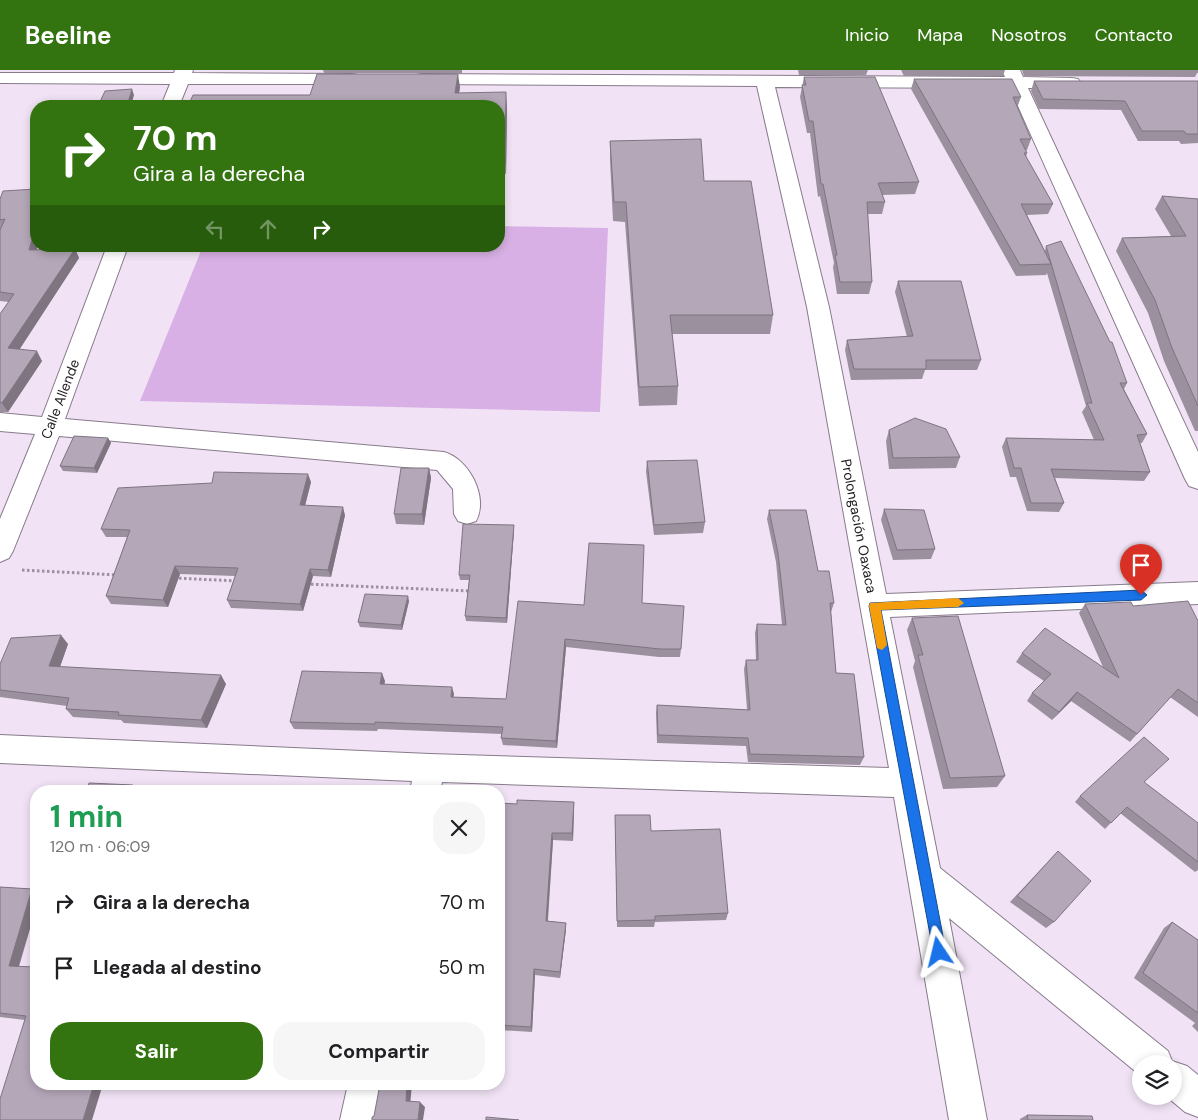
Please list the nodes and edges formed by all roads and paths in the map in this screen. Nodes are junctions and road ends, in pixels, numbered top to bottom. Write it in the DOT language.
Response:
graph roads {
  1 [pos="182,75"];
  2 [pos="630,76"];
  3 [pos="1014,76"];
  4 [pos="0,78"];
  5 [pos="371,79"];
  6 [pos="400,79"];
  7 [pos="765,82"];
  8 [pos="1093,83"];
  9 [pos="172,100"];
  10 [pos="116,252"];
  11 [pos="0,422"];
  12 [pos="50,428"];
  13 [pos="1198,479"];
  14 [pos="467,514"];
  15 [pos="0,551"];
  16 [pos="20,570"];
  17 [pos="120,575"];
  18 [pos="169,577"];
  19 [pos="239,581"];
  20 [pos="299,583"];
  21 [pos="478,592"];
  22 [pos="1198,592"];
  23 [pos="874,606"];
  24 [pos="0,749"];
  25 [pos="427,780"];
  26 [pos="907,784"];
  27 [pos="926,877"];
  28 [pos="1143,1055"];
  29 [pos="1182,1086"];
  30 [pos="365,1090"];
  31 [pos="1198,1099"];
  32 [pos="359,1120"];
  33 [pos="968,1120"];
  1 -- 4 [label="street"];
  1 -- 5 [label="street"];
  1 -- 9 [label="street"];
  2 -- 6 [label="street"];
  2 -- 7 [label="street"];
  3 -- 7 [label="street"];
  3 -- 8 [label="street"];
  3 -- 13 [label="street"];
  7 -- 23 [label="street, Prolongación Oaxaca"];
  10 -- 12 [label="street, Calle Allende"];
  11 -- 12 [label="street"];
  12 -- 14 [label="street"];
  12 -- 15 [label="street, Calle Allende"];
  16 -- 17 [label="path"];
  18 -- 19 [label="path"];
  20 -- 21 [label="path"];
  22 -- 23 [label="street"];
  23 -- 26 [label="street, Prolongación Oaxaca"];
  24 -- 25 [label="street"];
  25 -- 26 [label="street"];
  26 -- 27 [label="street, Prolongación Oaxaca"];
  27 -- 28 [label="street"];
  27 -- 33 [label="street, Prolongación Oaxaca"];
  29 -- 31 [label="street"];
  30 -- 32 [label="street"];
}
